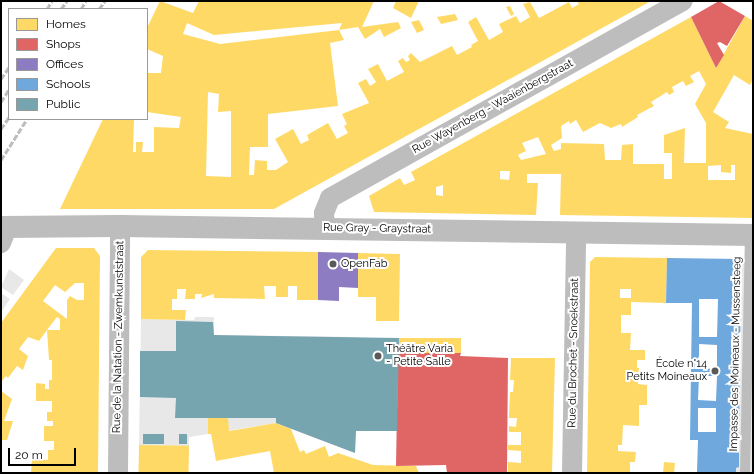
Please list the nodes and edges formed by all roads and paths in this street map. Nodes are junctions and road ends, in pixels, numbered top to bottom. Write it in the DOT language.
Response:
graph roads {
  1 [pos="683,1"];
  2 [pos="120,226"];
  3 [pos="325,228"];
  4 [pos="576,232"];
  5 [pos="3,233"];
  6 [pos="752,235"];
  7 [pos="118,473"];
  8 [pos="572,473"];
  9 [pos="745,473"];
  1 -- 3 [label="street, Rue Wayenberg - Waaienbergstraat"];
  2 -- 3 [label="street, Rue Gray - Graystraat"];
  2 -- 5 [label="street, Rue Gray - Graystraat"];
  2 -- 7 [label="street, Rue de la Natation - Zwemkunststraat"];
  3 -- 4 [label="street, Rue Gray - Graystraat"];
  4 -- 6 [label="street, Rue Gray - Graystraat"];
  4 -- 8 [label="street, Rue du Brochet - Snoekstraat"];
  6 -- 9 [label="lane, Impasse des Moineaux - Mussensteeg"];
}
